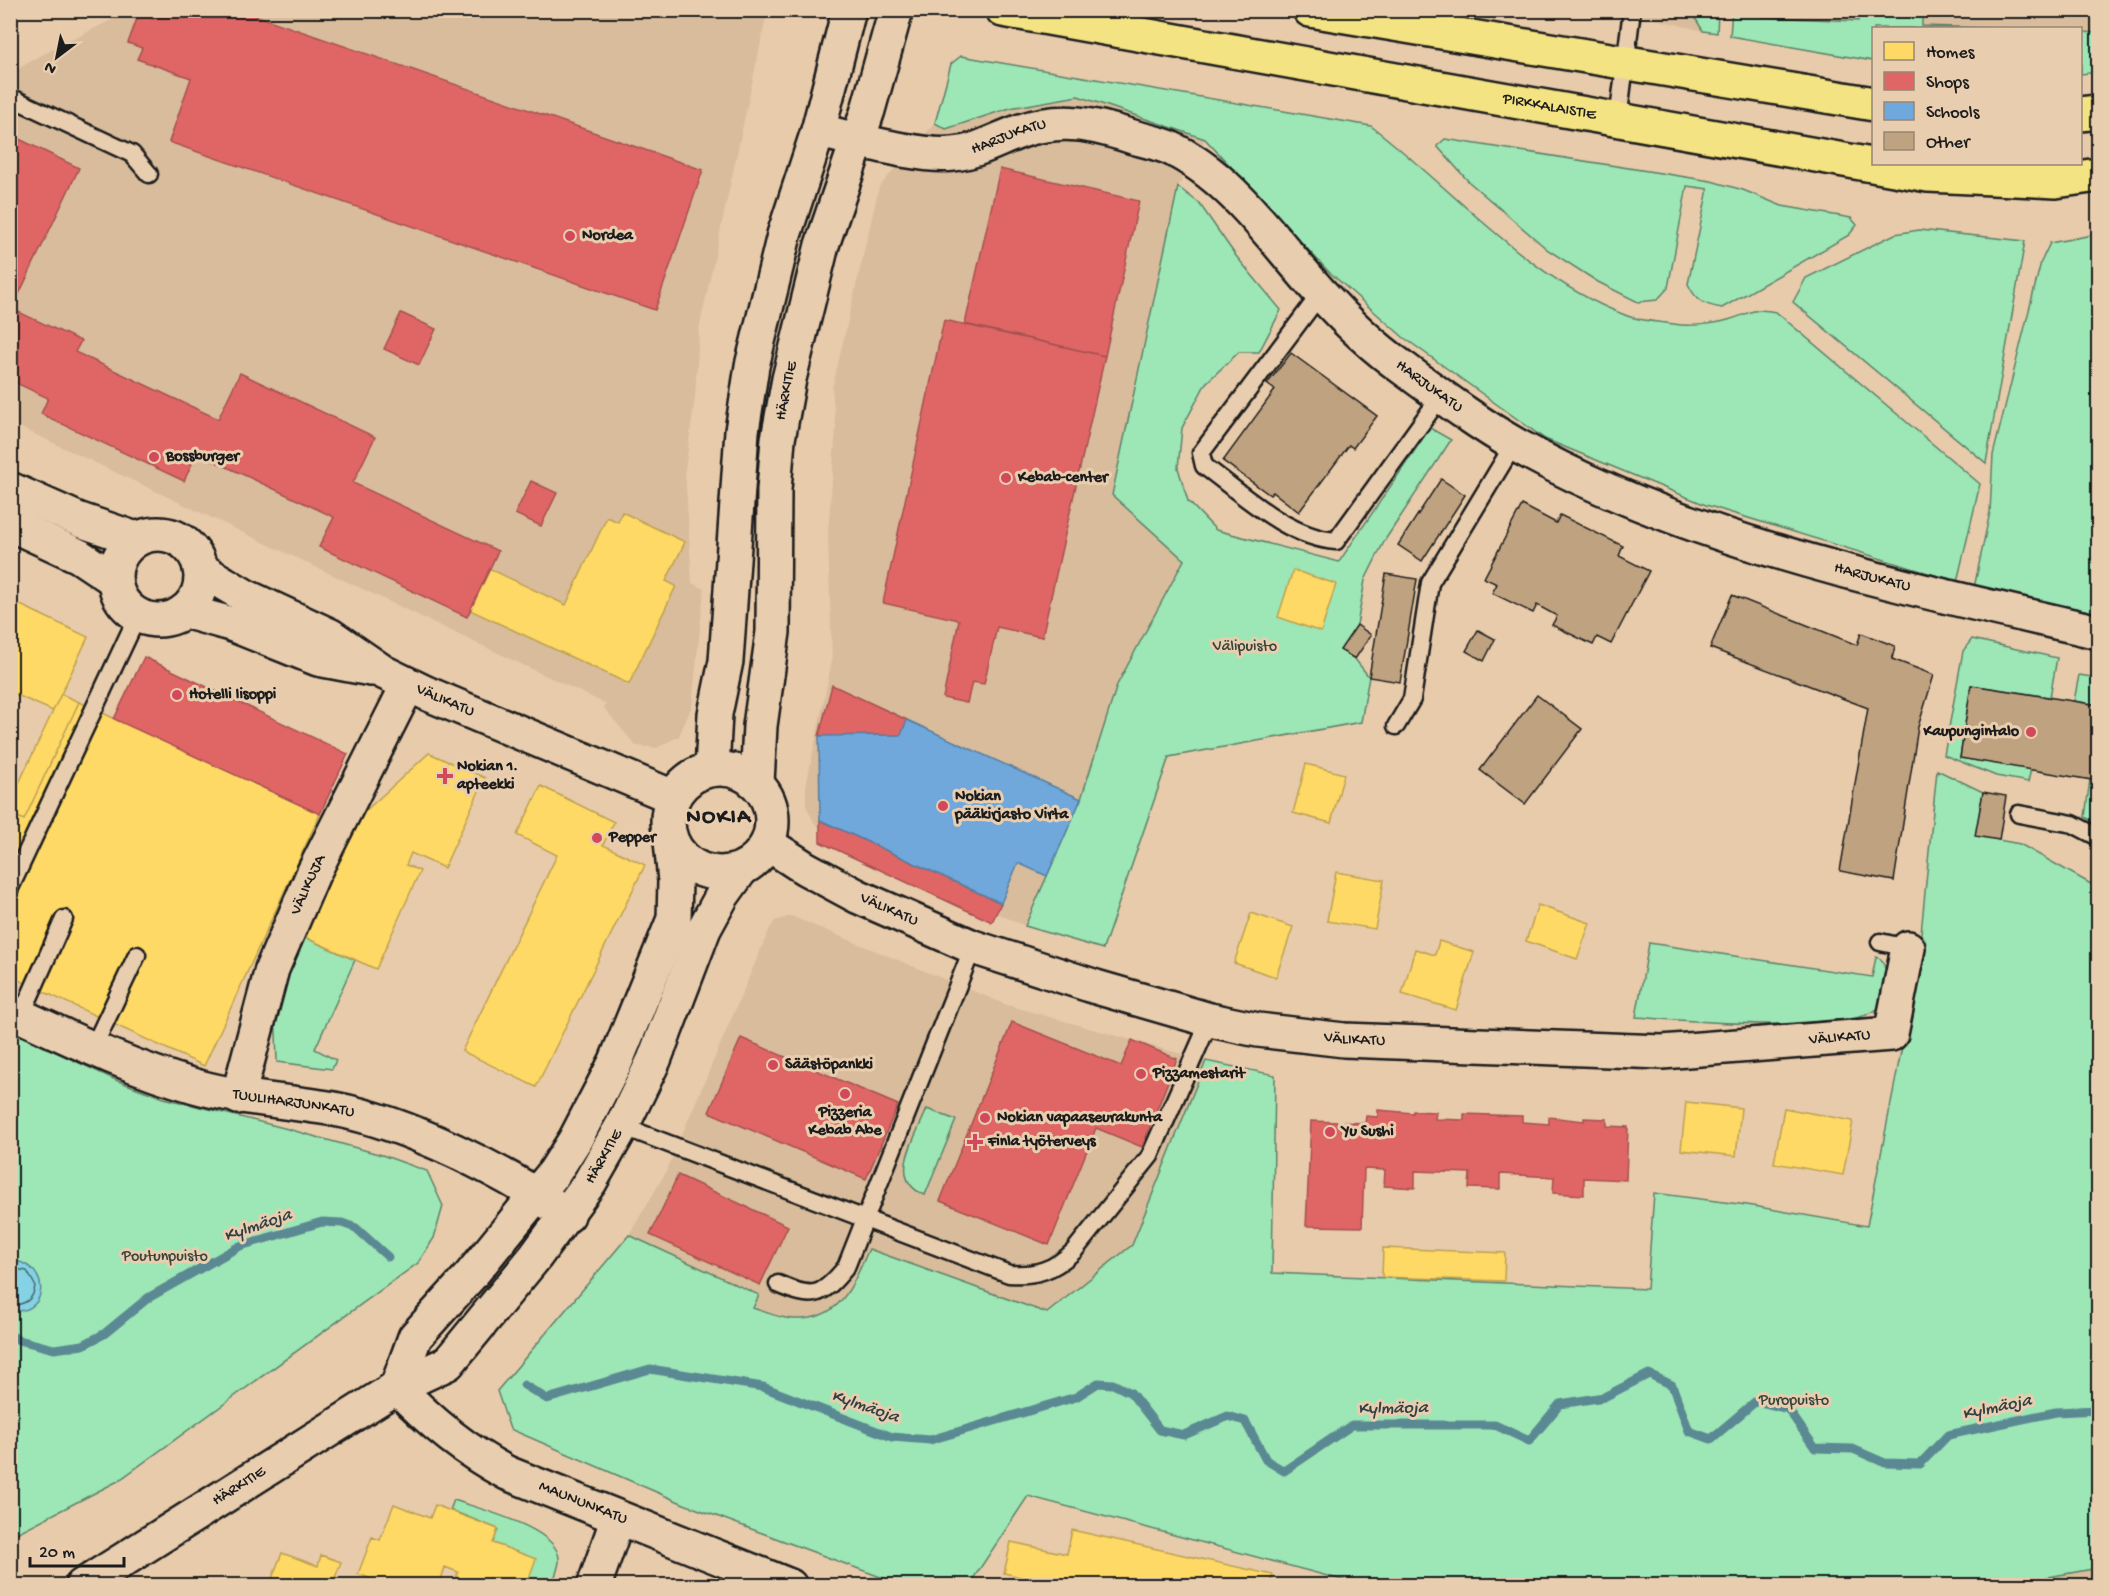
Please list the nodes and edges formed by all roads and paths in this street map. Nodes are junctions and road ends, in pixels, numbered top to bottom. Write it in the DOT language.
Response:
graph roads {
  1 [pos="849,10"];
  2 [pos="896,10"];
  3 [pos="1003,10"];
  4 [pos="1310,10"];
  5 [pos="1632,10"];
  6 [pos="1627,65"];
  7 [pos="10,97"];
  8 [pos="1872,104"];
  9 [pos="2098,112"];
  10 [pos="2082,114"];
  11 [pos="1618,120"];
  12 [pos="818,131"];
  13 [pos="856,139"];
  14 [pos="150,174"];
  15 [pos="2098,176"];
  16 [pos="1321,293"];
  17 [pos="1441,396"];
  18 [pos="1514,444"];
  19 [pos="10,489"];
  20 [pos="10,524"];
  21 [pos="136,539"];
  22 [pos="200,569"];
  23 [pos="115,580"];
  24 [pos="184,611"];
  25 [pos="138,615"];
  26 [pos="2098,632"];
  27 [pos="396,678"];
  28 [pos="1396,726"];
  29 [pos="712,769"];
  30 [pos="757,783"];
  31 [pos="673,797"];
  32 [pos="2019,814"];
  33 [pos="2098,837"];
  34 [pos="671,842"];
  35 [pos="768,844"];
  36 [pos="740,871"];
  37 [pos="10,888"];
  38 [pos="64,919"];
  39 [pos="1894,945"];
  40 [pos="973,947"];
  41 [pos="137,954"];
  42 [pos="16,1014"];
  43 [pos="1210,1020"];
  44 [pos="93,1048"];
  45 [pos="238,1098"];
  46 [pos="622,1126"];
  47 [pos="537,1194"];
  48 [pos="568,1215"];
  49 [pos="865,1219"];
  50 [pos="778,1284"];
  51 [pos="397,1386"];
  52 [pos="618,1518"];
  53 [pos="82,1586"];
  54 [pos="594,1586"];
  55 [pos="790,1586"];
  1 -- 12 [label="street"];
  2 -- 13 [label="street, HÄRKITIE"];
  3 -- 11 [label="main road, PIRKKALAISTIE"];
  4 -- 6 [label="main road"];
  5 -- 6 [label="lane"];
  6 -- 8 [label="main road"];
  6 -- 11 [label="lane"];
  7 -- 14 [label="lane"];
  9 -- 10 [label="main road"];
  11 -- 15 [label="main road, PIRKKALAISTIE"];
  12 -- 13 [label="street, HARJUKATU"];
  12 -- 29 [label="street"];
  13 -- 16 [label="street, HARJUKATU"];
  13 -- 30 [label="street, HÄRKITIE"];
  16 -- 17 [label="street, HARJUKATU"];
  16 -- 17 [label="lane"];
  17 -- 18 [label="street, HARJUKATU"];
  18 -- 26 [label="street, HARJUKATU"];
  18 -- 28 [label="lane"];
  19 -- 21 [label="street"];
  20 -- 23 [label="street"];
  21 -- 22 [label="street"];
  21 -- 23 [label="street"];
  22 -- 24 [label="street"];
  22 -- 27 [label="street, VÄLIKATU"];
  23 -- 25 [label="street"];
  24 -- 25 [label="street"];
  24 -- 27 [label="street, VÄLIKATU"];
  25 -- 37 [label="lane"];
  27 -- 31 [label="street, VÄLIKATU"];
  27 -- 45 [label="street, VÄLIKUJA"];
  29 -- 30 [label="street"];
  29 -- 31 [label="street"];
  30 -- 35 [label="street"];
  31 -- 34 [label="street"];
  32 -- 33 [label="lane"];
  34 -- 36 [label="street"];
  34 -- 47 [label="street, HÄRKITIE"];
  35 -- 36 [label="street"];
  35 -- 40 [label="street, VÄLIKATU"];
  36 -- 46 [label="street, HÄRKITIE"];
  38 -- 42 [label="lane"];
  39 -- 43 [label="street, VÄLIKATU"];
  40 -- 43 [label="street, VÄLIKATU"];
  40 -- 49 [label="lane"];
  41 -- 44 [label="lane"];
  42 -- 44 [label="street, TUULIHARJUNKATU"];
  43 -- 49 [label="lane"];
  44 -- 45 [label="street, TUULIHARJUNKATU"];
  45 -- 47 [label="street, TUULIHARJUNKATU"];
  46 -- 48 [label="street, HÄRKITIE"];
  46 -- 49 [label="lane"];
  47 -- 48 [label="street, TUULIHARJUNKATU"];
  47 -- 51 [label="street, HÄRKITIE"];
  48 -- 51 [label="street, HÄRKITIE"];
  49 -- 50 [label="lane"];
  51 -- 52 [label="street, MAUNUNKATU"];
  51 -- 53 [label="street, HÄRKITIE"];
  52 -- 54 [label="street"];
  52 -- 55 [label="street, MAUNUNKATU"];
}
